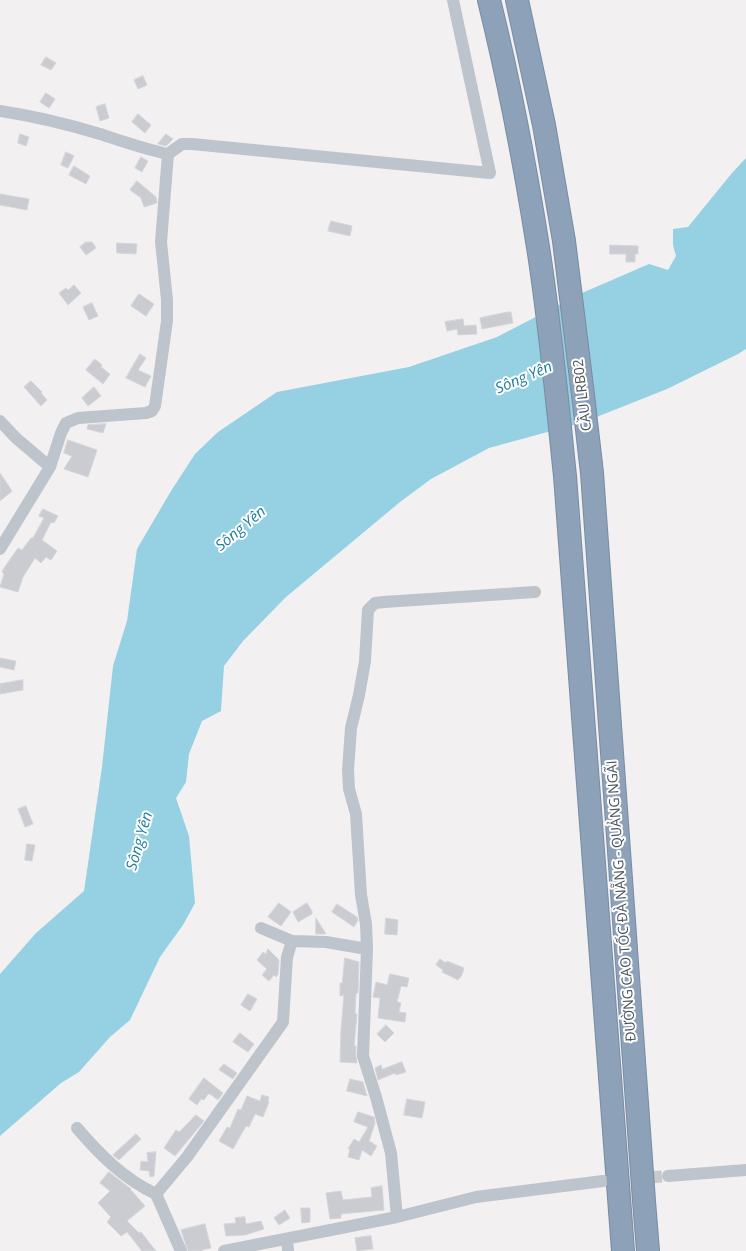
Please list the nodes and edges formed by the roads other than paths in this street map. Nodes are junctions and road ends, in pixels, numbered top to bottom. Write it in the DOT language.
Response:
graph roads {
  1 [pos="453,0"];
  2 [pos="489,0"];
  3 [pos="517,0"];
  4 [pos="0,111"];
  5 [pos="168,154"];
  6 [pos="0,421"];
  7 [pos="50,466"];
  8 [pos="0,549"];
  9 [pos="597,551"];
  10 [pos="570,558"];
  11 [pos="535,592"];
  12 [pos="261,928"];
  13 [pos="292,942"];
  14 [pos="367,949"];
  15 [pos="77,1128"];
  16 [pos="746,1170"];
  17 [pos="668,1176"];
  18 [pos="603,1181"];
  19 [pos="156,1194"];
  20 [pos="402,1216"];
  21 [pos="287,1239"];
  22 [pos="181,1251"];
  23 [pos="224,1251"];
  24 [pos="288,1251"];
  25 [pos="623,1251"];
  26 [pos="648,1251"];
  1 -- 5 [label="street"];
  2 -- 10 [label="highway, CẦU LRB02"];
  3 -- 9 [label="highway, CẦU LRB02"];
  4 -- 5 [label="street"];
  5 -- 7 [label="street"];
  6 -- 7 [label="street"];
  7 -- 8 [label="street"];
  9 -- 26 [label="highway, ĐƯỜNG CAO TỐC ĐÀ NẴNG - QUẢNG NGÃI"];
  10 -- 25 [label="highway, ĐƯỜNG CAO TỐC ĐÀ NẴNG - QUẢNG NGÃI"];
  11 -- 14 [label="street"];
  12 -- 13 [label="street"];
  13 -- 14 [label="street"];
  13 -- 19 [label="street"];
  14 -- 20 [label="street"];
  15 -- 19 [label="street"];
  16 -- 17 [label="street"];
  18 -- 20 [label="street"];
  19 -- 22 [label="street"];
  20 -- 21 [label="street"];
  21 -- 23 [label="street"];
  21 -- 24 [label="street"];
}
